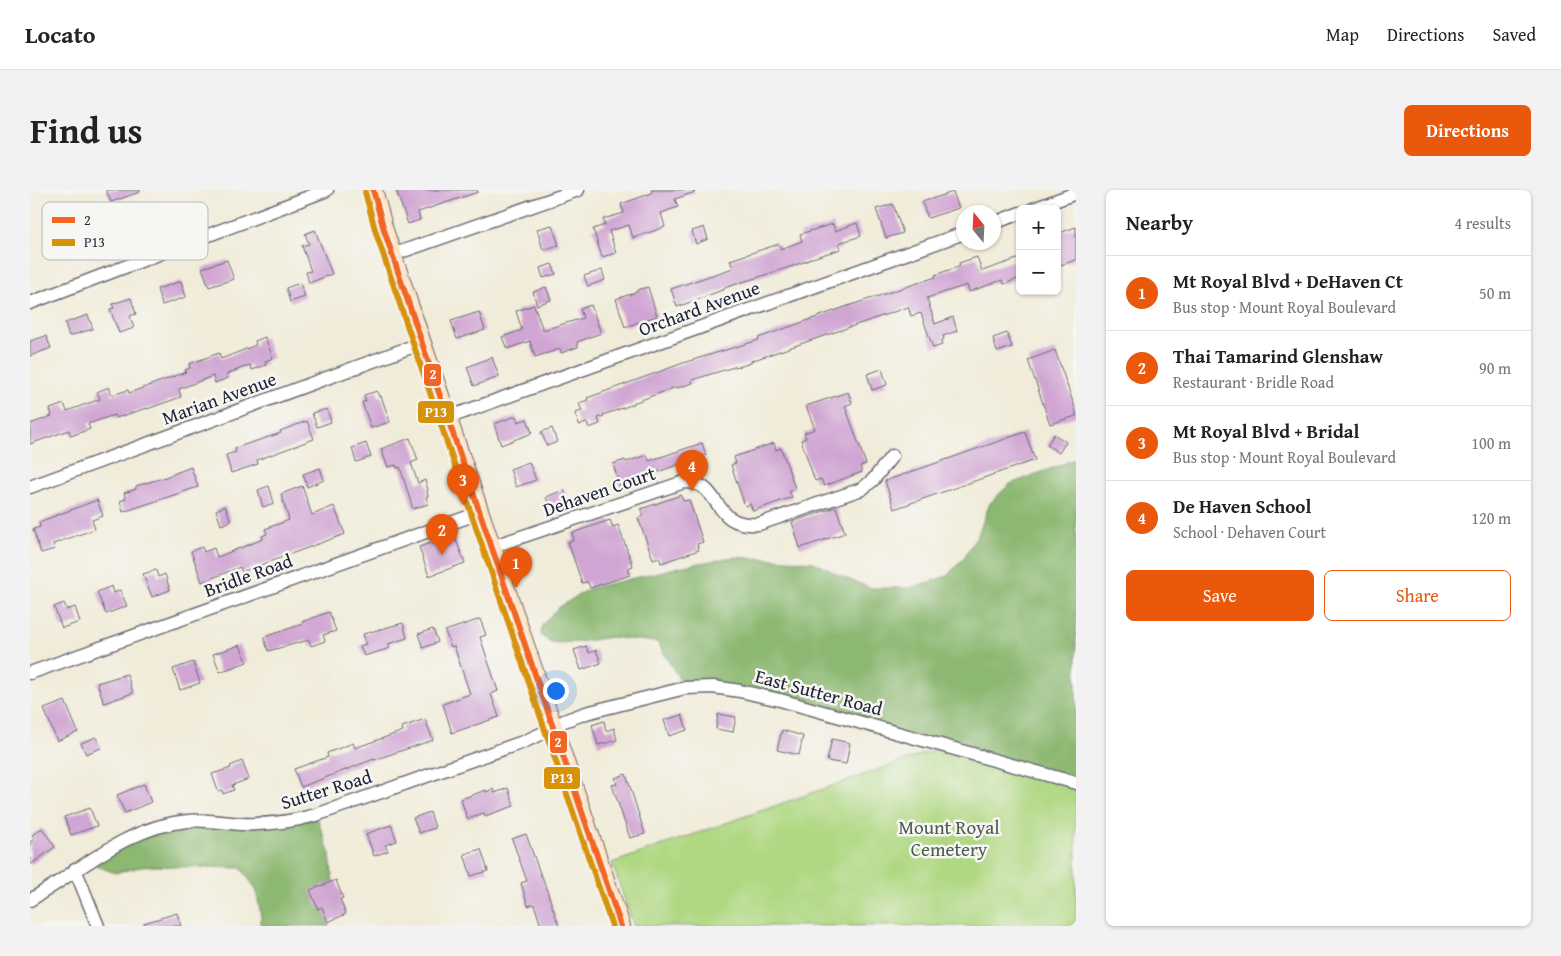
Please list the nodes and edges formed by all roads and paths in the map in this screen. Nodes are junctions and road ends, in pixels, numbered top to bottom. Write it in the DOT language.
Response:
graph roads {
  1 [pos="327,190"];
  2 [pos="373,190"];
  3 [pos="578,190"];
  4 [pos="1076,193"];
  5 [pos="1044,205"];
  6 [pos="1016,215"];
  7 [pos="1001,220"];
  8 [pos="208,235"];
  9 [pos="956,236"];
  10 [pos="392,255"];
  11 [pos="141,260"];
  12 [pos="30,302"];
  13 [pos="422,343"];
  14 [pos="447,418"];
  15 [pos="892,456"];
  16 [pos="30,487"];
  17 [pos="479,513"];
  18 [pos="491,548"];
  19 [pos="30,673"];
  20 [pos="552,728"];
  21 [pos="1076,783"];
  22 [pos="76,869"];
  23 [pos="30,900"];
  24 [pos="98,926"];
  25 [pos="621,926"];
  1 -- 8 [label="street"];
  2 -- 10 [label="main road"];
  3 -- 10 [label="street"];
  4 -- 5 [label="street"];
  6 -- 7 [label="street"];
  9 -- 14 [label="street, Orchard Avenue"];
  10 -- 13 [label="main road"];
  11 -- 12 [label="street"];
  13 -- 14 [label="main road"];
  13 -- 16 [label="street, Marian Avenue"];
  14 -- 17 [label="main road"];
  15 -- 18 [label="street, Dehaven Court"];
  17 -- 18 [label="main road"];
  17 -- 19 [label="street, Bridle Road"];
  18 -- 20 [label="main road"];
  20 -- 21 [label="street, East Sutter Road"];
  20 -- 22 [label="street, Sutter Road"];
  20 -- 25 [label="main road"];
  22 -- 23 [label="street, Sutter Road"];
  22 -- 24 [label="street"];
}
